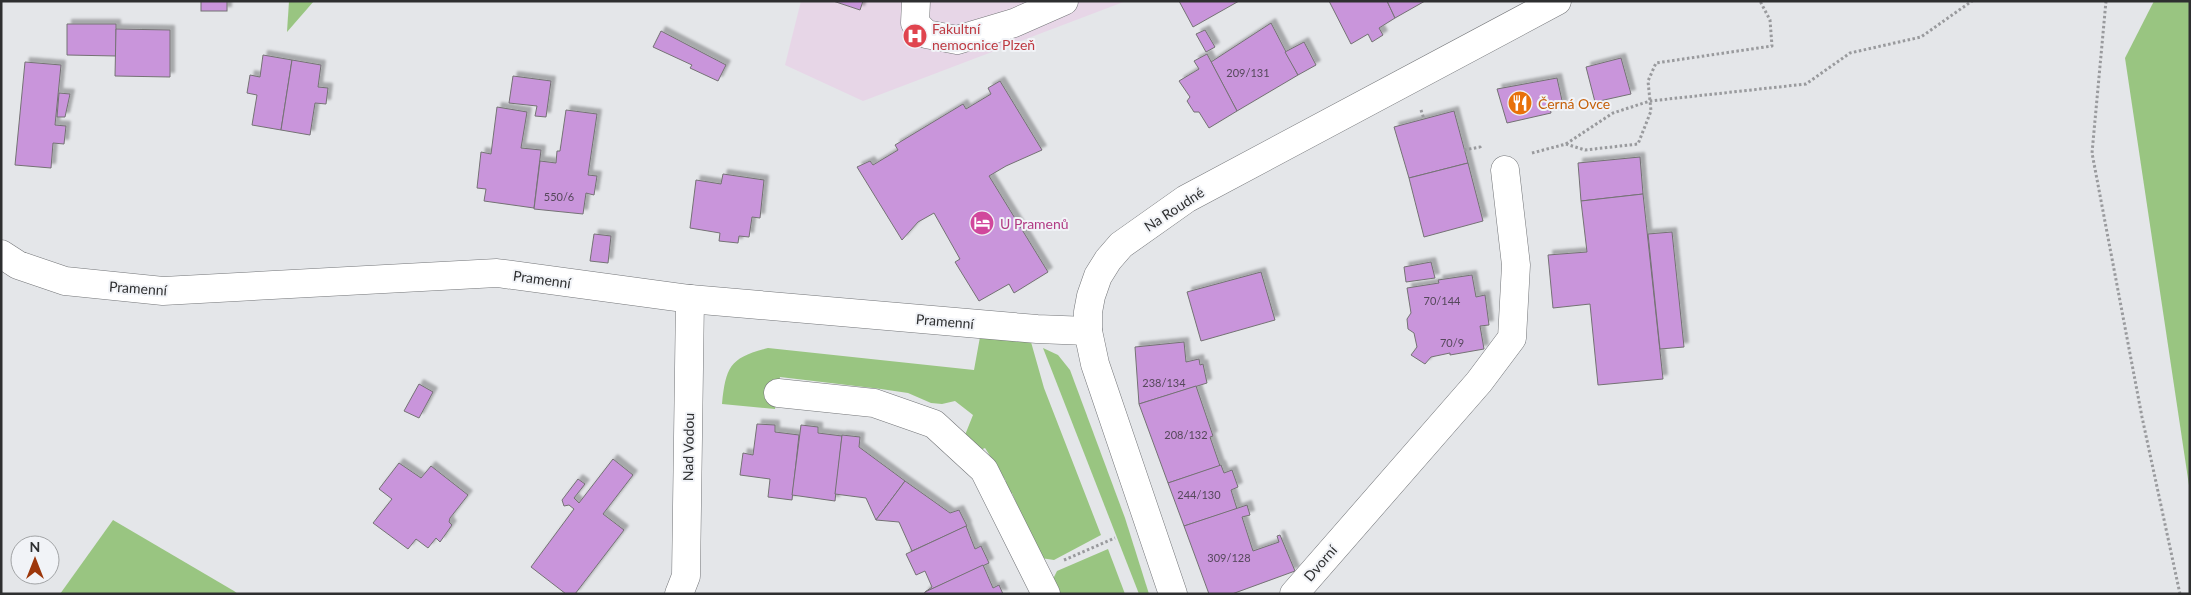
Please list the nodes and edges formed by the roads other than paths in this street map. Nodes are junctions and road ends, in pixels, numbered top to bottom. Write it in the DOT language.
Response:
graph roads {
  1 [pos="916,1"];
  2 [pos="1064,1"];
  3 [pos="1557,1"];
  4 [pos="1505,170"];
  5 [pos="1,254"];
  6 [pos="690,299"];
  7 [pos="1088,331"];
  8 [pos="778,393"];
  9 [pos="1041,583"];
  10 [pos="679,594"];
  11 [pos="1173,594"];
  12 [pos="1294,594"];
  1 -- 2 [label="street"];
  3 -- 7 [label="street, Na Roudné"];
  4 -- 12 [label="street, Dvorní"];
  5 -- 6 [label="street, Pramenní"];
  6 -- 7 [label="street, Pramenní"];
  6 -- 10 [label="street, Nad Vodou"];
  7 -- 11 [label="street, Na Roudné"];
  8 -- 9 [label="street"];
}
